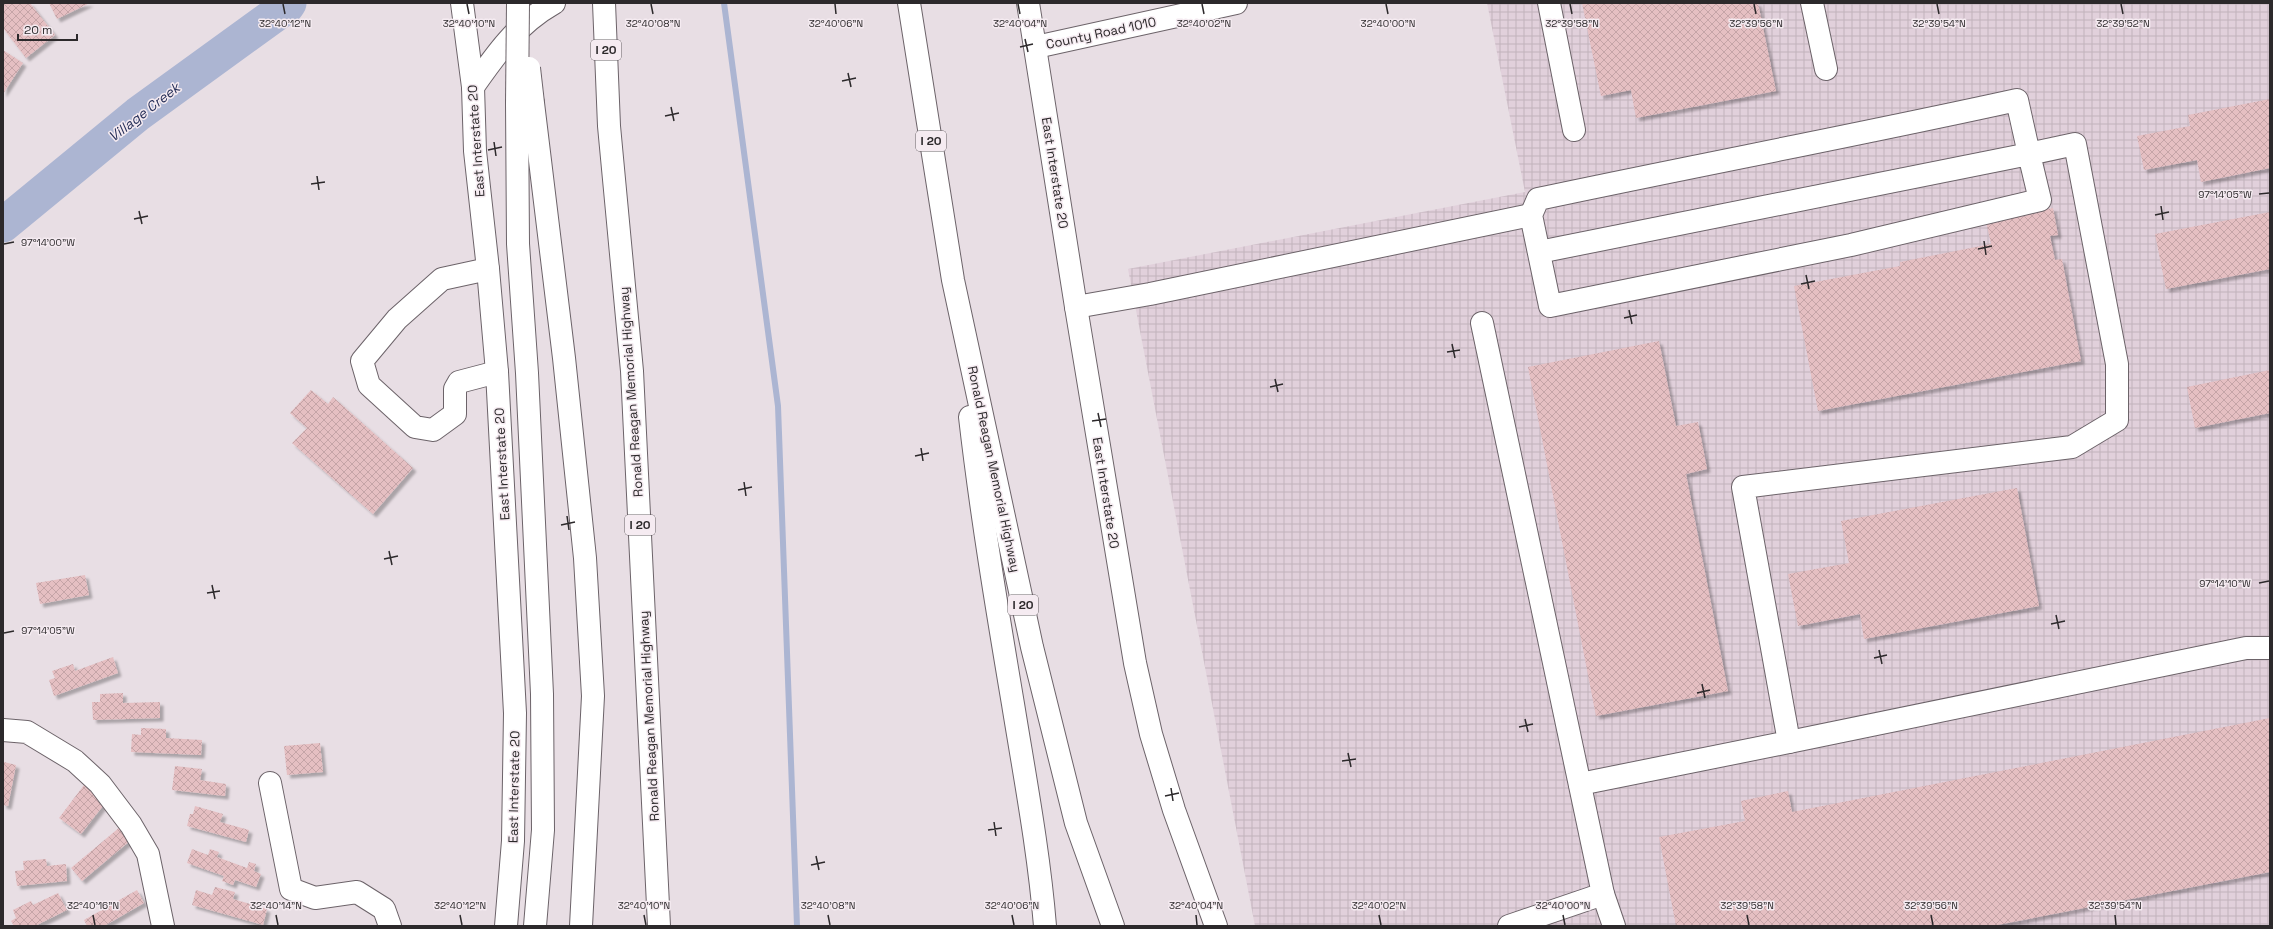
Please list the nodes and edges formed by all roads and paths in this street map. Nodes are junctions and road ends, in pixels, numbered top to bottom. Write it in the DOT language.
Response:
graph roads {
  1 [pos="462,3"];
  2 [pos="518,3"];
  3 [pos="524,3"];
  4 [pos="554,3"];
  5 [pos="604,3"];
  6 [pos="909,3"];
  7 [pos="1028,3"];
  8 [pos="1236,3"];
  9 [pos="1548,3"];
  10 [pos="1812,3"];
  11 [pos="1176,10"];
  12 [pos="1036,47"];
  13 [pos="1826,69"];
  14 [pos="473,87"];
  15 [pos="525,103"];
  16 [pos="1574,130"];
  17 [pos="2029,154"];
  18 [pos="1534,207"];
  19 [pos="1539,252"];
  20 [pos="488,269"];
  21 [pos="953,280"];
  22 [pos="1076,307"];
  23 [pos="1482,323"];
  24 [pos="496,372"];
  25 [pos="2270,648"];
  26 [pos="3,730"];
  27 [pos="1789,742"];
  28 [pos="270,783"];
  29 [pos="1580,784"];
  30 [pos="1603,894"];
  31 [pos="163,926"];
  32 [pos="390,926"];
  33 [pos="506,926"];
  34 [pos="535,926"];
  35 [pos="581,926"];
  36 [pos="659,926"];
  37 [pos="1045,926"];
  38 [pos="1113,926"];
  39 [pos="1216,926"];
  40 [pos="1509,926"];
  41 [pos="1614,926"];
  1 -- 14 [label="main road, East Interstate 20"];
  2 -- 15 [label="main road, bridge"];
  3 -- 15 [label="main road, bridge"];
  4 -- 14 [label="main road"];
  5 -- 36 [label="main road, Ronald Reagan Memorial Highway / I 20"];
  6 -- 21 [label="main road, Ronald Reagan Memorial Highway / I 20"];
  7 -- 12 [label="main road, East Interstate 20"];
  8 -- 11 [label="main road, County Road 1010"];
  9 -- 16 [label="main road"];
  10 -- 13 [label="main road"];
  11 -- 12 [label="main road, County Road 1010"];
  12 -- 22 [label="main road, East Interstate 20"];
  14 -- 20 [label="main road, East Interstate 20"];
  15 -- 34 [label="main road"];
  15 -- 35 [label="main road"];
  17 -- 18 [label="main road"];
  17 -- 19 [label="main road"];
  17 -- 19 [label="main road"];
  17 -- 27 [label="main road"];
  18 -- 19 [label="main road"];
  18 -- 22 [label="main road"];
  20 -- 24 [label="main road, East Interstate 20"];
  20 -- 24 [label="main road"];
  21 -- 37 [label="main road"];
  21 -- 38 [label="main road, Ronald Reagan Memorial Highway / I 20"];
  22 -- 39 [label="main road, East Interstate 20"];
  23 -- 29 [label="main road"];
  24 -- 33 [label="main road, East Interstate 20"];
  25 -- 27 [label="main road"];
  26 -- 31 [label="main road"];
  27 -- 29 [label="main road"];
  28 -- 32 [label="main road"];
  29 -- 30 [label="main road"];
  30 -- 40 [label="main road"];
  30 -- 41 [label="main road"];
}
